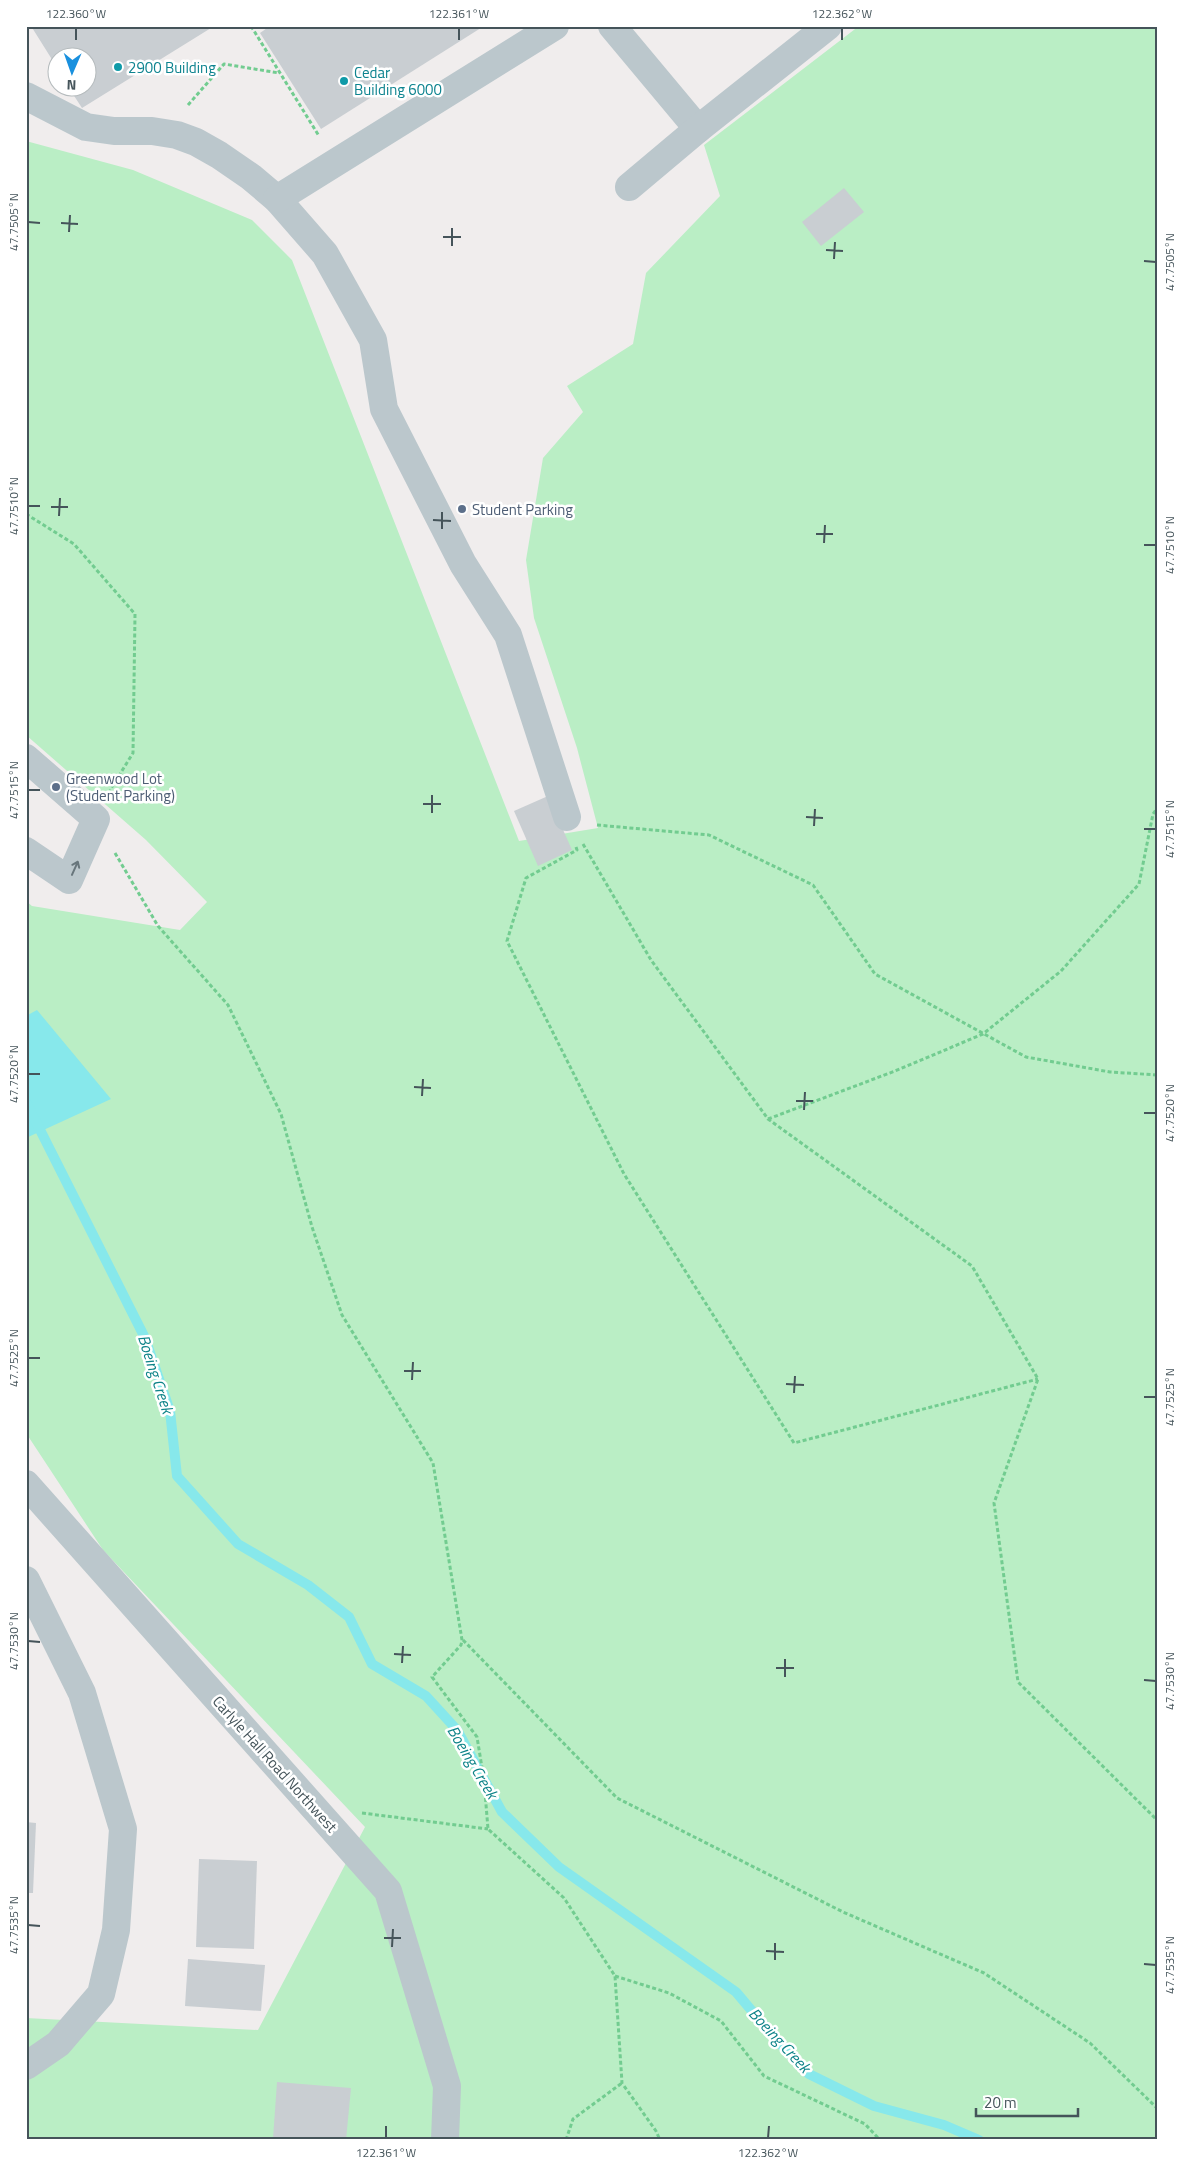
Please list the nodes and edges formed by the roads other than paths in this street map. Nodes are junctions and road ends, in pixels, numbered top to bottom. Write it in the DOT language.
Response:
graph roads {
  1 [pos="555,26"];
  2 [pos="612,26"];
  3 [pos="826,27"];
  4 [pos="26,96"];
  5 [pos="698,129"];
  6 [pos="629,187"];
  7 [pos="277,199"];
  8 [pos="26,758"];
  9 [pos="567,817"];
  10 [pos="26,850"];
  11 [pos="26,1484"];
  12 [pos="26,1580"];
  13 [pos="26,2066"];
  14 [pos="445,2140"];
  1 -- 7 [label="street"];
  2 -- 5 [label="street"];
  3 -- 5 [label="street"];
  4 -- 7 [label="street"];
  5 -- 6 [label="street"];
  7 -- 9 [label="street"];
  10 -- 8 [label="street, one-way"];
  11 -- 14 [label="street, Carlyle Hall Road Northwest"];
  12 -- 13 [label="street"];
}
